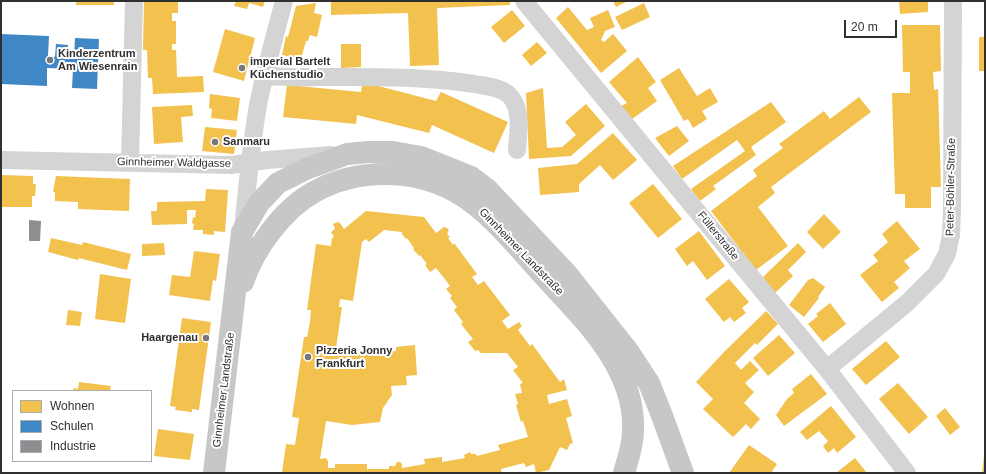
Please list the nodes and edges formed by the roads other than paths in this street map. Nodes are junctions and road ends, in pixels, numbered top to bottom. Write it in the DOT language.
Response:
graph roads {
  1 [pos="134,1"];
  2 [pos="284,1"];
  3 [pos="525,1"];
  4 [pos="953,1"];
  5 [pos="264,76"];
  6 [pos="517,150"];
  7 [pos="347,154"];
  8 [pos="1,160"];
  9 [pos="130,162"];
  10 [pos="249,162"];
  11 [pos="242,232"];
  12 [pos="234,308"];
  13 [pos="827,369"];
  14 [pos="214,473"];
  15 [pos="624,473"];
  16 [pos="682,473"];
  17 [pos="907,473"];
  1 -- 9 [label="street"];
  2 -- 5 [label="street, Ginnheimer Landstraße"];
  3 -- 13 [label="street, Füllerstraße"];
  4 -- 13 [label="street, Peter-Böhler-Straße"];
  5 -- 6 [label="street"];
  5 -- 10 [label="street, Ginnheimer Landstraße"];
  7 -- 10 [label="street, Ginnheimer Waldgasse"];
  7 -- 11 [label="main road, Ginnheimer Landstraße"];
  7 -- 16 [label="main road, Ginnheimer Landstraße"];
  8 -- 9 [label="street, Ginnheimer Waldgasse"];
  9 -- 10 [label="street, Ginnheimer Waldgasse"];
  10 -- 11 [label="street, Ginnheimer Landstraße"];
  11 -- 12 [label="main road, Ginnheimer Landstraße"];
  12 -- 14 [label="main road, Ginnheimer Landstraße"];
  12 -- 15 [label="main road, Ginnheimer Landstraße"];
  13 -- 17 [label="street, Füllerstraße"];
}
